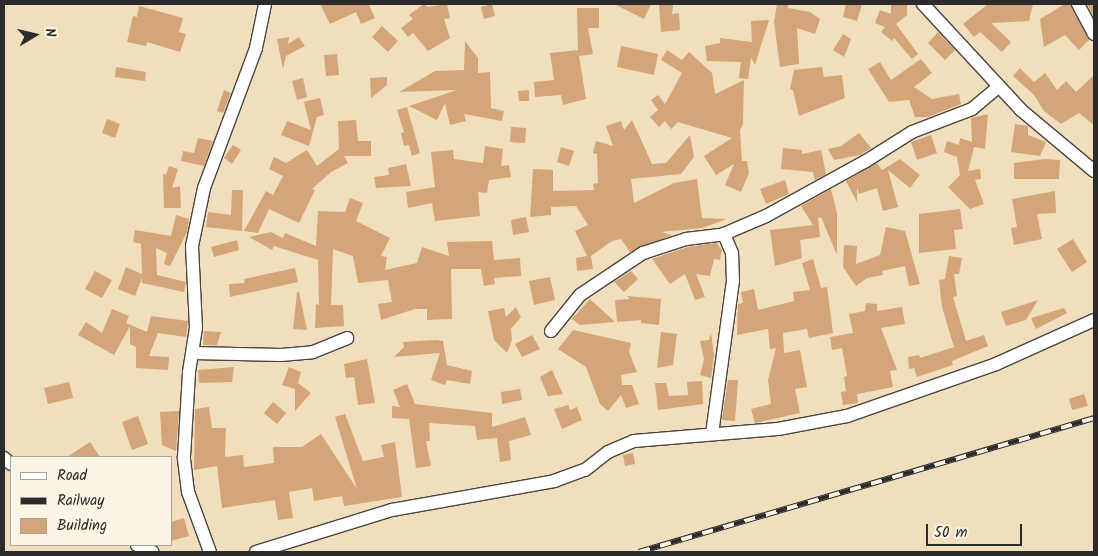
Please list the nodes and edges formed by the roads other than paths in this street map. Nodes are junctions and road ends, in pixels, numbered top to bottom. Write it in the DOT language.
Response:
graph roads {
  1 [pos="265,4"];
  2 [pos="923,4"];
  3 [pos="1078,4"];
  4 [pos="1094,34"];
  5 [pos="999,86"];
  6 [pos="1094,171"];
  7 [pos="724,234"];
  8 [pos="1094,320"];
  9 [pos="551,331"];
  10 [pos="348,338"];
  11 [pos="194,354"];
  12 [pos="712,434"];
  13 [pos="139,546"];
  14 [pos="153,552"];
  15 [pos="210,552"];
  16 [pos="256,552"];
  1 -- 11 [label="street"];
  2 -- 5 [label="street"];
  3 -- 4 [label="street"];
  5 -- 6 [label="street"];
  5 -- 7 [label="street"];
  7 -- 9 [label="street"];
  7 -- 12 [label="street"];
  8 -- 12 [label="street"];
  10 -- 11 [label="street"];
  11 -- 15 [label="street"];
  12 -- 16 [label="street"];
  13 -- 14 [label="street"];
}
